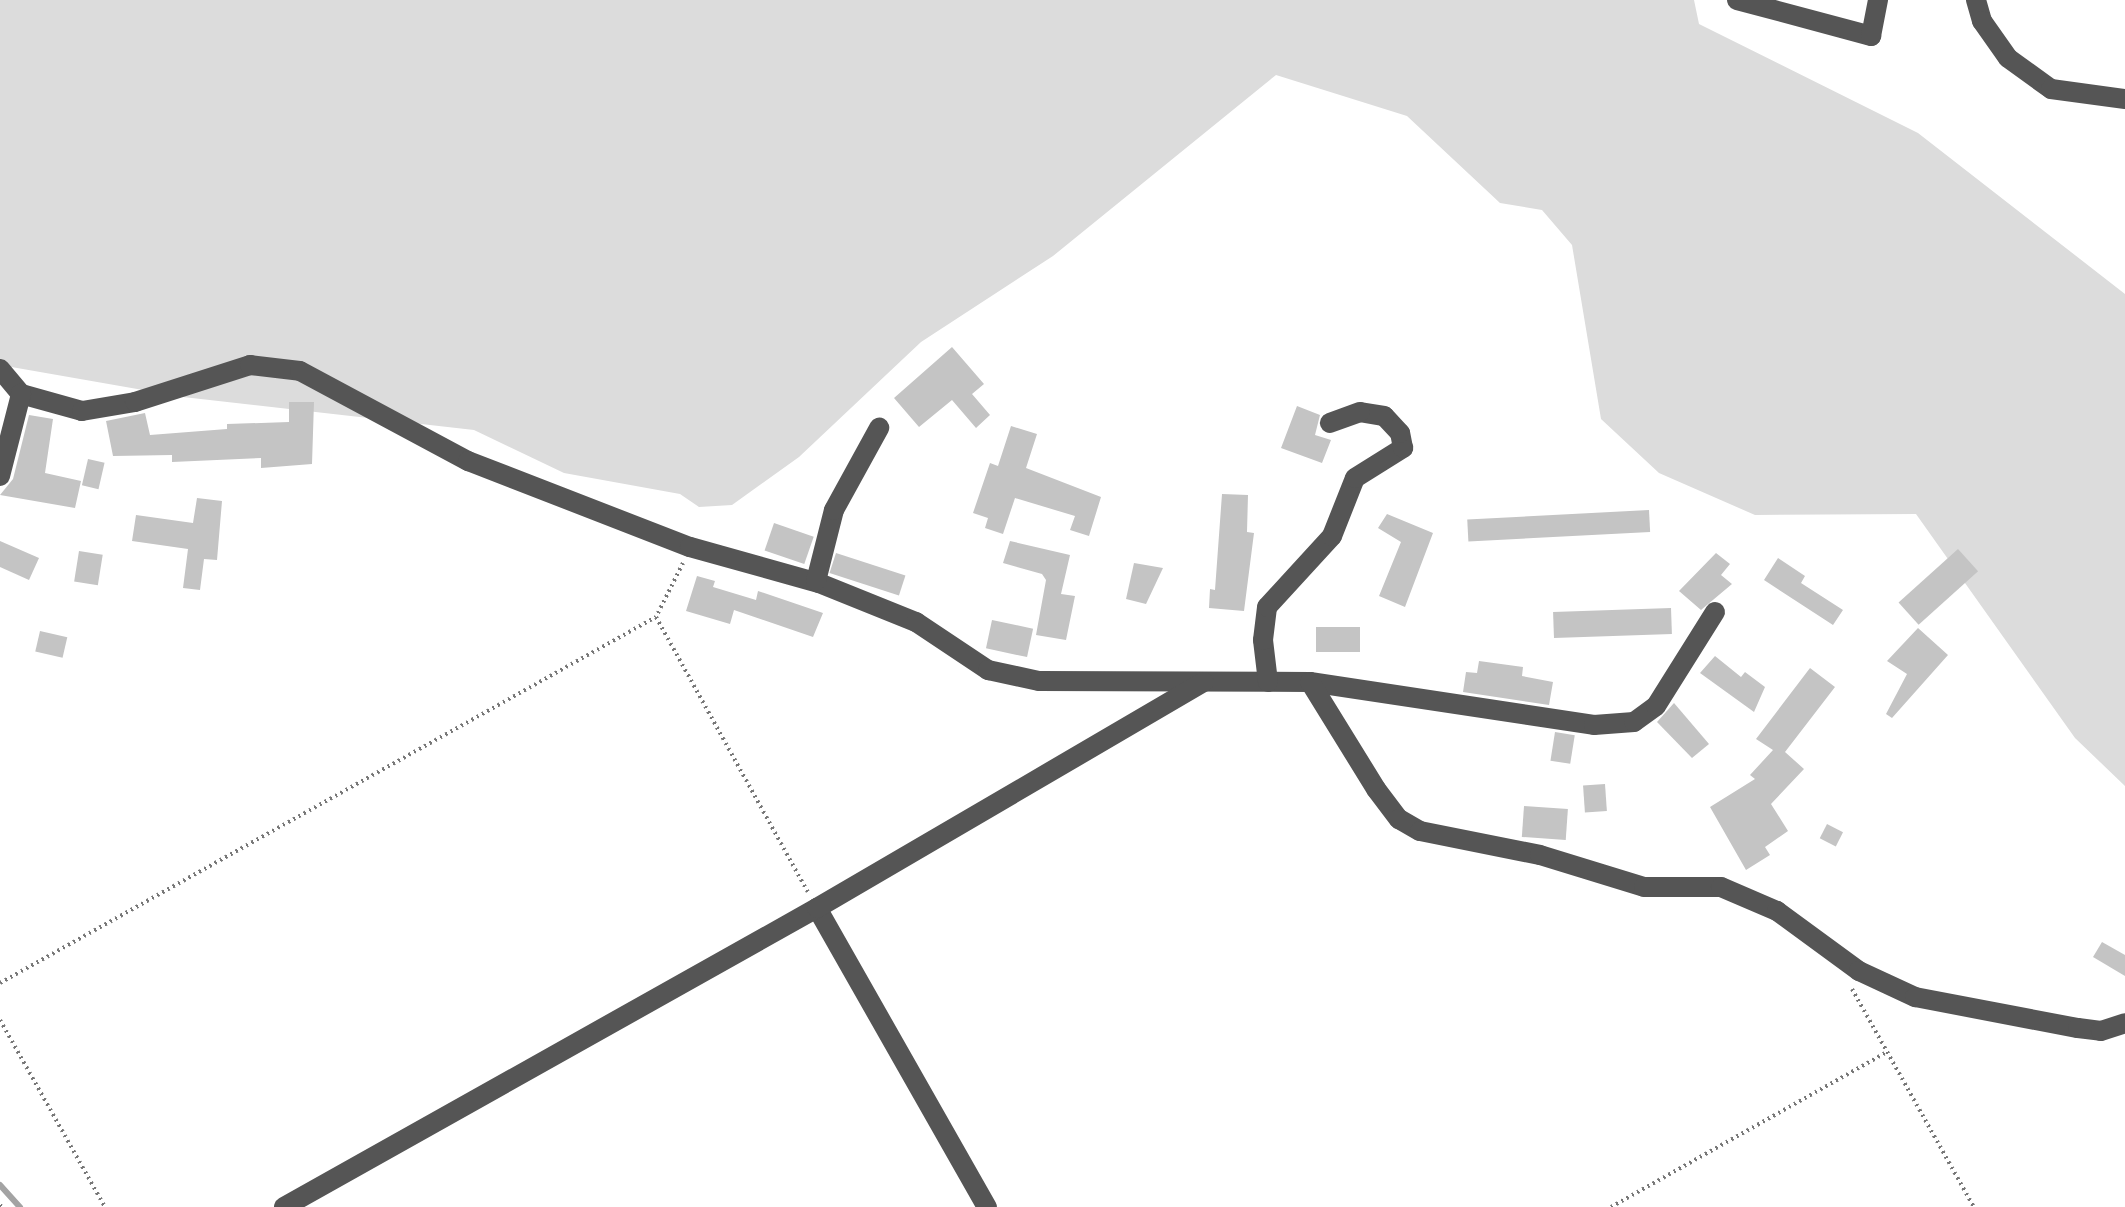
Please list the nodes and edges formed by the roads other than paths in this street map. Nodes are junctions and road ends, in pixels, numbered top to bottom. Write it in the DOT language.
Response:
graph roads {
  1 [pos="1737,0"];
  2 [pos="1878,0"];
  3 [pos="1976,0"];
  4 [pos="2125,99"];
  5 [pos="0,369"];
  6 [pos="21,394"];
  7 [pos="1330,423"];
  8 [pos="879,428"];
  9 [pos="0,476"];
  10 [pos="816,581"];
  11 [pos="1715,612"];
  12 [pos="1204,682"];
  13 [pos="1268,682"];
  14 [pos="1310,682"];
  15 [pos="817,908"];
  16 [pos="2125,1023"];
  17 [pos="284,1207"];
  18 [pos="987,1207"];
  1 -- 2 [label="street"];
  3 -- 4 [label="street"];
  5 -- 6 [label="street"];
  6 -- 9 [label="street"];
  6 -- 10 [label="street"];
  7 -- 13 [label="street"];
  8 -- 10 [label="street"];
  10 -- 12 [label="street"];
  11 -- 14 [label="street"];
  12 -- 13 [label="street"];
  12 -- 15 [label="street"];
  13 -- 14 [label="street"];
  14 -- 16 [label="street"];
  15 -- 17 [label="street"];
  15 -- 18 [label="street"];
}
